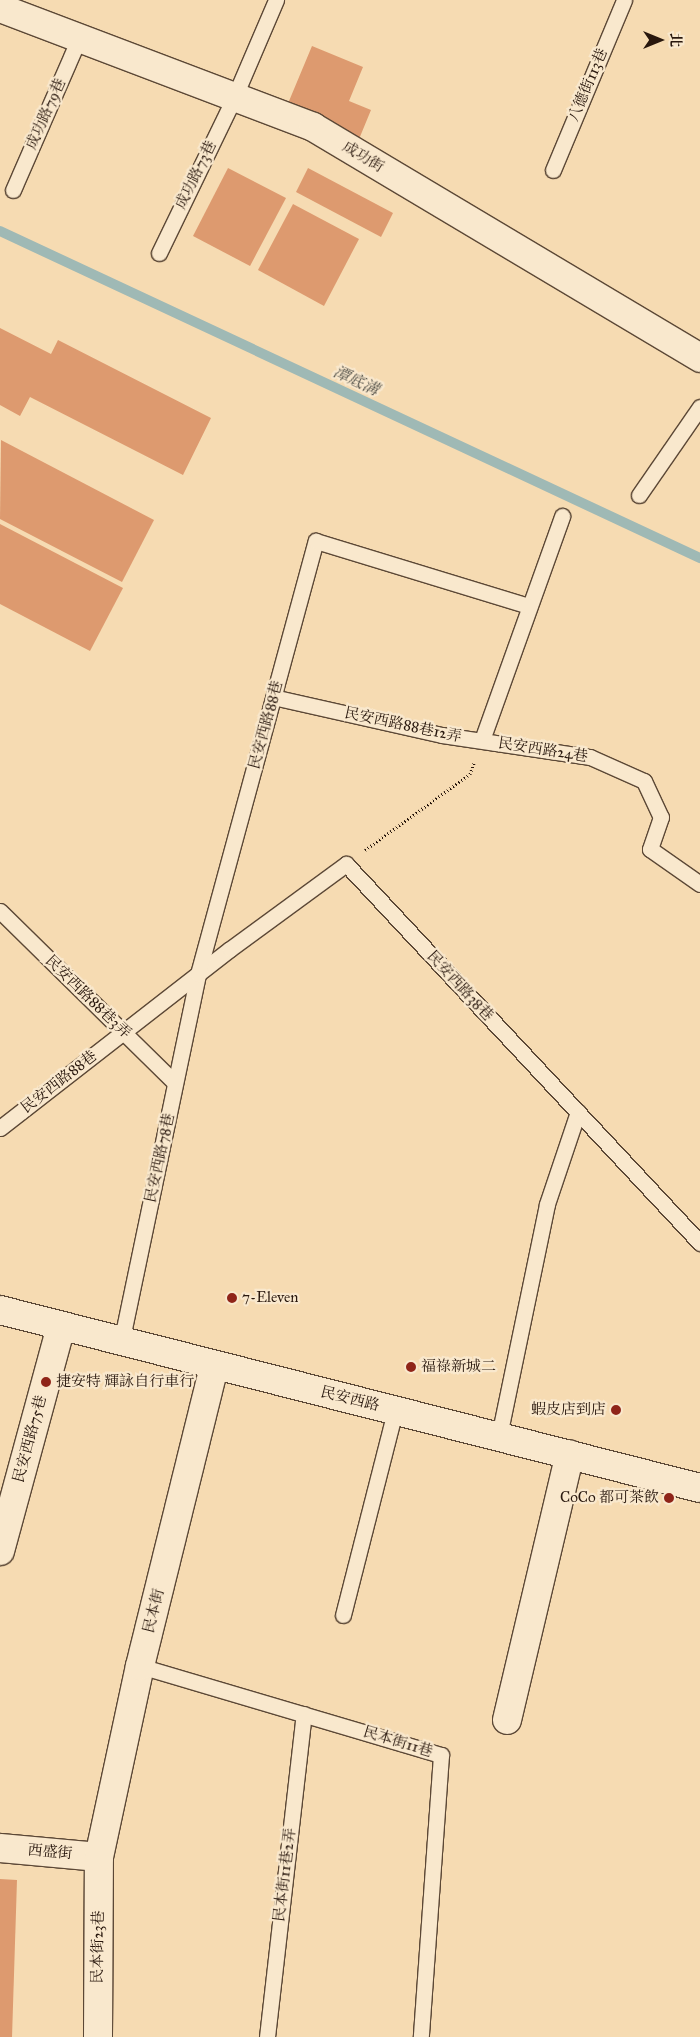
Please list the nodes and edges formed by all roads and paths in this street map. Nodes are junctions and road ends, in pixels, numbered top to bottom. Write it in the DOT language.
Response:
graph roads {
  1 [pos="276,0"];
  2 [pos="624,0"];
  3 [pos="0,8"];
  4 [pos="79,38"];
  5 [pos="234,98"];
  6 [pos="553,170"];
  7 [pos="13,190"];
  8 [pos="159,252"];
  9 [pos="700,358"];
  10 [pos="700,407"];
  11 [pos="638,495"];
  12 [pos="562,516"];
  13 [pos="529,606"];
  14 [pos="273,697"];
  15 [pos="482,740"];
  16 [pos="346,864"];
  17 [pos="700,884"];
  18 [pos="0,911"];
  19 [pos="198,974"];
  20 [pos="124,1032"];
  21 [pos="176,1083"];
  22 [pos="578,1112"];
  23 [pos="0,1128"];
  24 [pos="700,1242"];
  25 [pos="0,1310"];
  26 [pos="61,1326"];
  27 [pos="122,1343"];
  28 [pos="214,1366"];
  29 [pos="395,1410"];
  30 [pos="499,1436"];
  31 [pos="570,1454"];
  32 [pos="700,1488"];
  33 [pos="0,1551"];
  34 [pos="343,1615"];
  35 [pos="140,1666"];
  36 [pos="304,1714"];
  37 [pos="507,1720"];
  38 [pos="0,1848"];
  39 [pos="99,1857"];
  40 [pos="98,2037"];
  41 [pos="267,2037"];
  42 [pos="421,2037"];
  1 -- 5 [label="lane, 成功路73巷"];
  2 -- 6 [label="lane, 八德街113巷"];
  3 -- 4 [label="street, 成功街"];
  4 -- 5 [label="street, 成功街"];
  4 -- 7 [label="lane, 成功路79巷"];
  5 -- 8 [label="lane, 成功路73巷"];
  5 -- 9 [label="street, 成功街"];
  10 -- 11 [label="lane"];
  12 -- 13 [label="lane"];
  13 -- 14 [label="lane, 民安西路88巷"];
  13 -- 15 [label="lane, 民安西路88巷12弄"];
  14 -- 15 [label="lane, 民安西路88巷12弄"];
  14 -- 19 [label="lane, 民安西路88巷"];
  15 -- 16 [label="path"];
  15 -- 17 [label="lane, 民安西路24巷"];
  16 -- 19 [label="lane"];
  16 -- 22 [label="lane, 民安西路38巷"];
  18 -- 20 [label="lane, 民安西路88巷3弄"];
  19 -- 20 [label="lane, 民安西路88巷"];
  19 -- 21 [label="lane, 民安西路78巷"];
  20 -- 21 [label="lane, 民安西路88巷3弄"];
  20 -- 23 [label="lane, 民安西路88巷"];
  21 -- 27 [label="lane, 民安西路78巷"];
  22 -- 24 [label="lane, 民安西路38巷"];
  22 -- 30 [label="lane"];
  25 -- 26 [label="street, 民安西路"];
  26 -- 27 [label="street, 民安西路"];
  26 -- 33 [label="street, 民安西路75巷"];
  27 -- 28 [label="street, 民安西路"];
  28 -- 29 [label="street, 民安西路"];
  28 -- 35 [label="street, 民本街"];
  29 -- 30 [label="street, 民安西路"];
  29 -- 34 [label="lane"];
  30 -- 31 [label="street, 民安西路"];
  31 -- 32 [label="street, 民安西路"];
  31 -- 37 [label="street"];
  35 -- 36 [label="lane, 民本街11巷"];
  35 -- 39 [label="street, 民本街"];
  36 -- 41 [label="lane, 民本街11巷2弄"];
  36 -- 42 [label="lane, 民本街11巷"];
  38 -- 39 [label="street, 西盛街"];
  39 -- 40 [label="street, 民本街23巷"];
}
